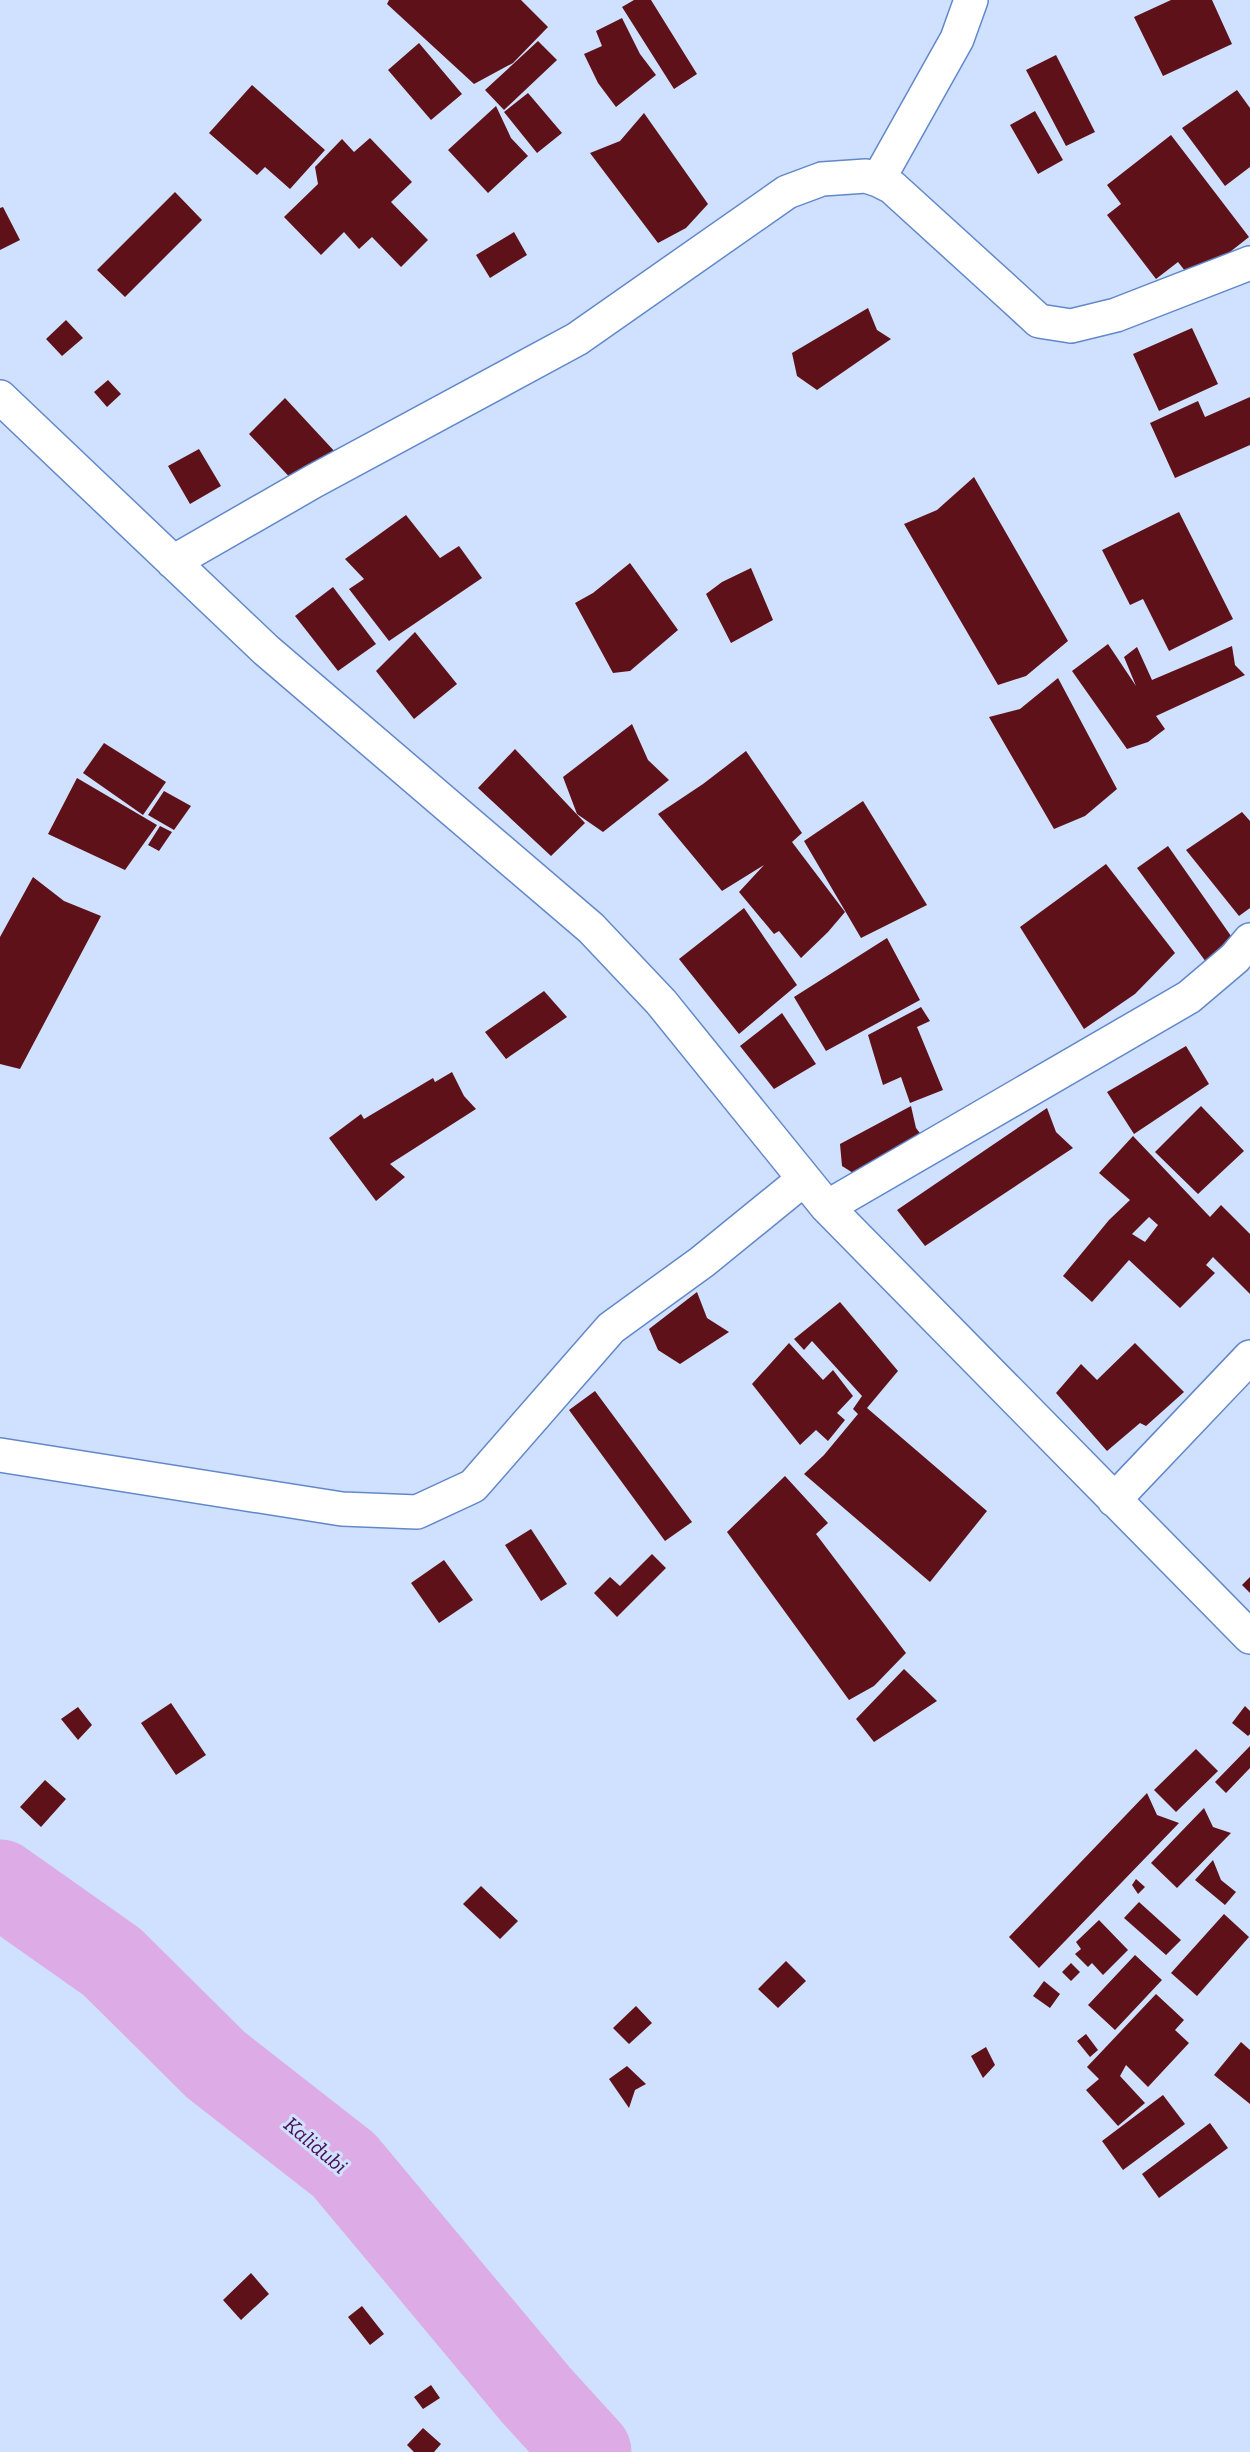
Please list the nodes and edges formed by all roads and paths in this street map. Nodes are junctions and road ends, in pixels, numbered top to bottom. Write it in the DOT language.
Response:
graph roads {
  1 [pos="971,0"];
  2 [pos="878,180"];
  3 [pos="1250,263"];
  4 [pos="0,398"];
  5 [pos="173,562"];
  6 [pos="1250,940"];
  7 [pos="804,1179"];
  8 [pos="827,1207"];
  9 [pos="1250,1357"];
  10 [pos="0,1455"];
  11 [pos="1114,1500"];
  12 [pos="1250,1637"];
  1 -- 2 [label="street"];
  2 -- 3 [label="street"];
  2 -- 5 [label="street"];
  4 -- 5 [label="street"];
  5 -- 7 [label="street"];
  6 -- 8 [label="street"];
  7 -- 8 [label="street"];
  7 -- 10 [label="street"];
  8 -- 11 [label="street"];
  9 -- 11 [label="street"];
  11 -- 12 [label="street"];
}
